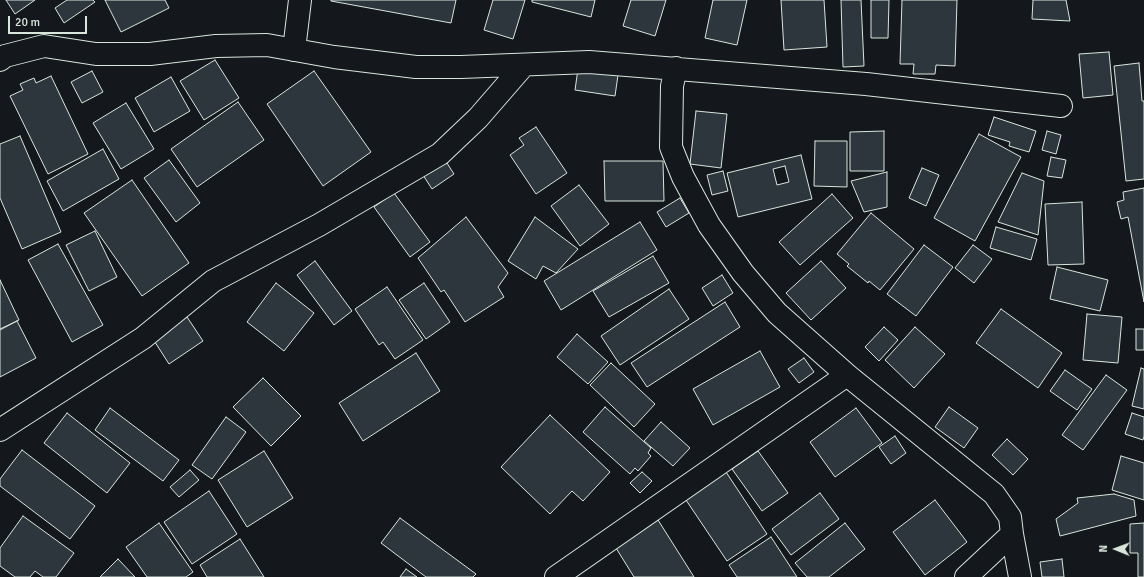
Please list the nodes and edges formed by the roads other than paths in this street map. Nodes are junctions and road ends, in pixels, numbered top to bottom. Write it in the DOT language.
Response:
graph roads {
  1 [pos="300,0"];
  2 [pos="294,50"];
  3 [pos="0,60"];
  4 [pos="524,65"];
  5 [pos="676,68"];
  6 [pos="1061,106"];
  7 [pos="847,375"];
  8 [pos="0,430"];
  9 [pos="1012,534"];
  10 [pos="556,577"];
  11 [pos="966,577"];
  12 [pos="1020,577"];
  1 -- 2 [label="street"];
  2 -- 3 [label="street"];
  2 -- 4 [label="street"];
  4 -- 5 [label="street"];
  4 -- 8 [label="street"];
  5 -- 6 [label="street"];
  5 -- 7 [label="street"];
  7 -- 9 [label="street"];
  7 -- 10 [label="street"];
  9 -- 11 [label="street"];
  9 -- 12 [label="street"];
}
